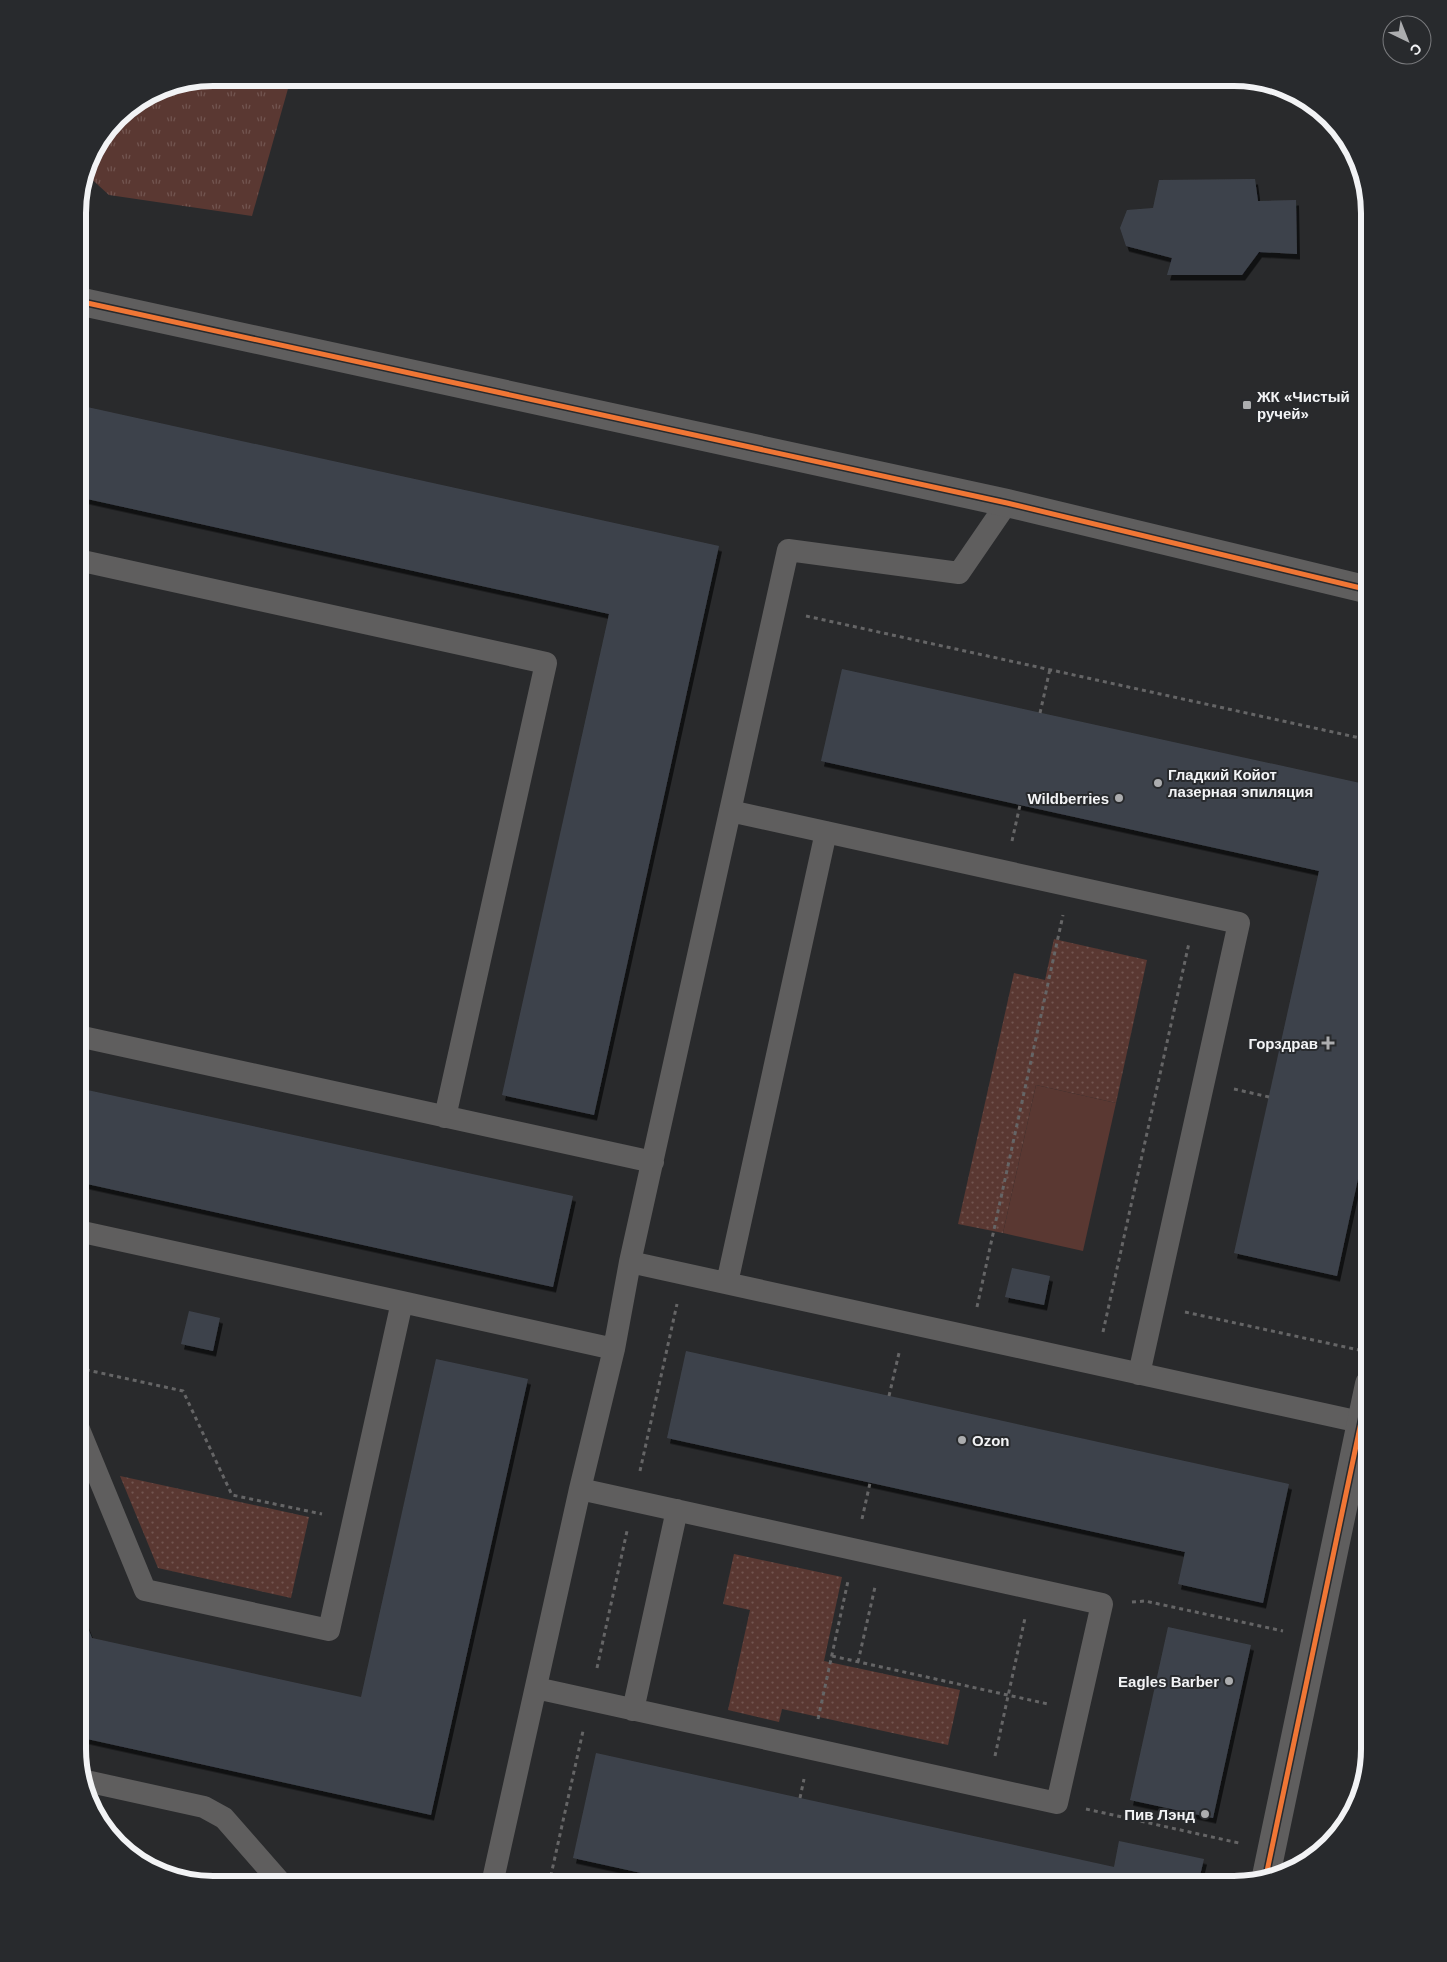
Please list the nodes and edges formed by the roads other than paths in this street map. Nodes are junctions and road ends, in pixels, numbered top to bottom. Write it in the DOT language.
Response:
graph roads {
  1 [pos="87,303"];
  2 [pos="1007,503"];
  3 [pos="87,562"];
  4 [pos="1361,588"];
  5 [pos="730,811"];
  6 [pos="826,832"];
  7 [pos="86,1038"];
  8 [pos="445,1117"];
  9 [pos="653,1162"];
  10 [pos="86,1233"];
  11 [pos="630,1262"];
  12 [pos="727,1283"];
  13 [pos="402,1302"];
  14 [pos="614,1349"];
  15 [pos="1139,1374"];
  16 [pos="1361,1418"];
  17 [pos="1360,1422"];
  18 [pos="86,1447"];
  19 [pos="580,1489"];
  20 [pos="677,1510"];
  21 [pos="536,1688"];
  22 [pos="633,1710"];
  23 [pos="91,1782"];
  24 [pos="1269,1863"];
  25 [pos="274,1875"];
  26 [pos="494,1875"];
  1 -- 2 [label="street"];
  2 -- 4 [label="street"];
  2 -- 5 [label="lane"];
  3 -- 8 [label="lane"];
  5 -- 6 [label="lane"];
  5 -- 9 [label="lane"];
  6 -- 12 [label="lane"];
  6 -- 15 [label="lane"];
  7 -- 8 [label="lane"];
  8 -- 9 [label="lane"];
  9 -- 11 [label="lane"];
  10 -- 13 [label="lane"];
  11 -- 12 [label="lane"];
  11 -- 14 [label="lane"];
  12 -- 15 [label="lane"];
  13 -- 14 [label="lane"];
  13 -- 18 [label="lane"];
  14 -- 19 [label="lane"];
  15 -- 17 [label="lane"];
  16 -- 17 [label="street"];
  17 -- 24 [label="street"];
  19 -- 20 [label="lane"];
  19 -- 21 [label="lane"];
  20 -- 22 [label="lane"];
  20 -- 22 [label="lane"];
  21 -- 22 [label="lane"];
  21 -- 26 [label="lane"];
  23 -- 25 [label="lane"];
}
